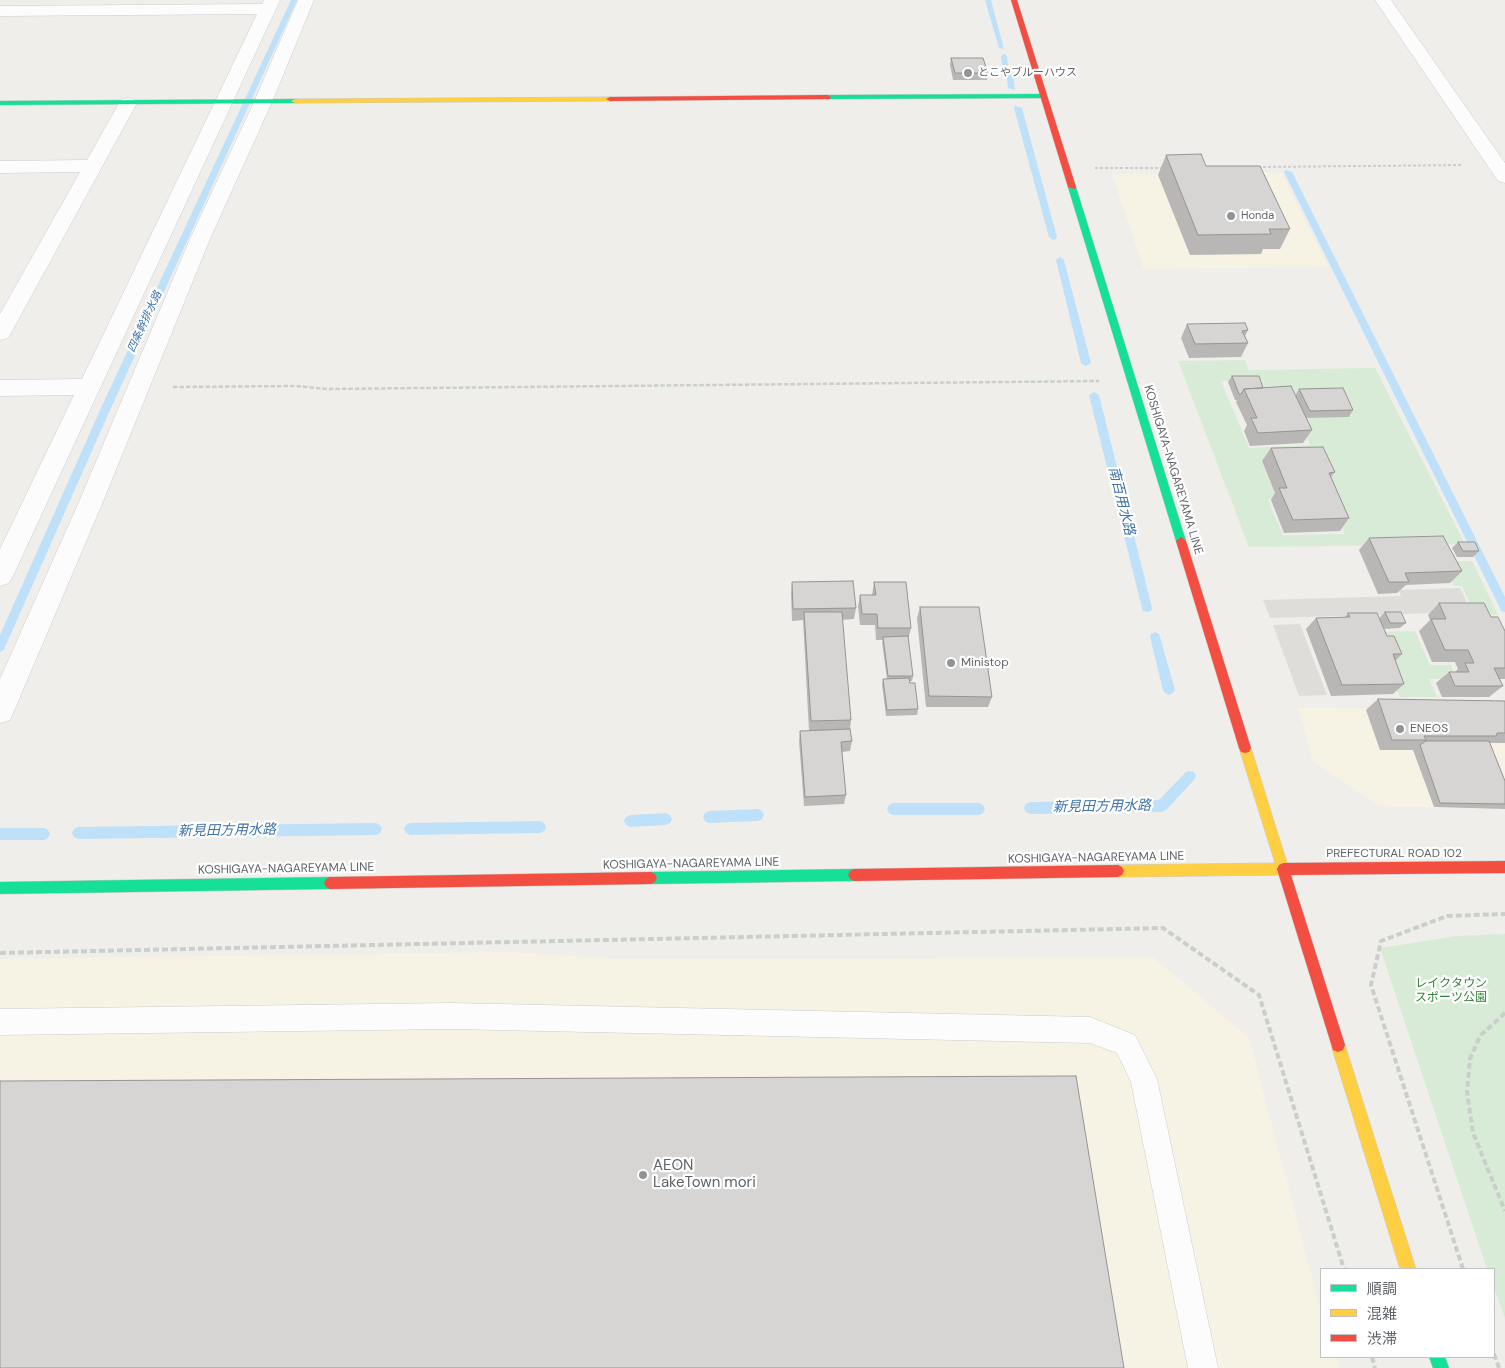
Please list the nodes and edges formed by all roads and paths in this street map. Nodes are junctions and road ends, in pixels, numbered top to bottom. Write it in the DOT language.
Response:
graph roads {
  1 [pos="306,0"];
  2 [pos="1014,0"];
  3 [pos="1383,0"];
  4 [pos="270,4"];
  5 [pos="0,11"];
  6 [pos="1044,96"];
  7 [pos="230,102"];
  8 [pos="259,102"];
  9 [pos="0,103"];
  10 [pos="128,103"];
  11 [pos="93,166"];
  12 [pos="0,167"];
  13 [pos="1257,167"];
  14 [pos="1167,168"];
  15 [pos="1067,169"];
  16 [pos="1501,171"];
  17 [pos="0,332"];
  18 [pos="1131,381"];
  19 [pos="90,387"];
  20 [pos="138,387"];
  21 [pos="0,388"];
  22 [pos="0,576"];
  23 [pos="0,711"];
  24 [pos="1505,867"];
  25 [pos="1283,869"];
  26 [pos="0,888"];
  27 [pos="1505,914"];
  28 [pos="0,953"];
  29 [pos="1505,1013"];
  30 [pos="0,1022"];
  31 [pos="1505,1211"];
  32 [pos="1344,1268"];
  33 [pos="1408,1268"];
  34 [pos="1463,1268"];
  35 [pos="1203,1368"];
  1 -- 8 [label="street"];
  2 -- 6 [label="main road, KOSHIGAYA-NAGAREYAMA LINE"];
  3 -- 16 [label="street"];
  4 -- 5 [label="street"];
  4 -- 7 [label="street"];
  6 -- 8 [label="main road"];
  6 -- 15 [label="main road, KOSHIGAYA-NAGAREYAMA LINE"];
  7 -- 8 [label="main road"];
  7 -- 10 [label="main road"];
  7 -- 19 [label="street"];
  8 -- 20 [label="street"];
  9 -- 10 [label="main road"];
  10 -- 11 [label="street"];
  11 -- 12 [label="street"];
  11 -- 17 [label="street"];
  13 -- 16 [label="path"];
  14 -- 15 [label="path"];
  15 -- 18 [label="main road, KOSHIGAYA-NAGAREYAMA LINE"];
  18 -- 20 [label="path"];
  18 -- 25 [label="main road, KOSHIGAYA-NAGAREYAMA LINE"];
  19 -- 21 [label="street"];
  19 -- 22 [label="street"];
  20 -- 23 [label="street"];
  24 -- 25 [label="main road, PREFECTURAL ROAD 102"];
  25 -- 26 [label="main road, KOSHIGAYA-NAGAREYAMA LINE"];
  25 -- 33 [label="main road"];
  27 -- 34 [label="path"];
  28 -- 32 [label="path"];
  29 -- 31 [label="path"];
  30 -- 35 [label="lane"];
}
